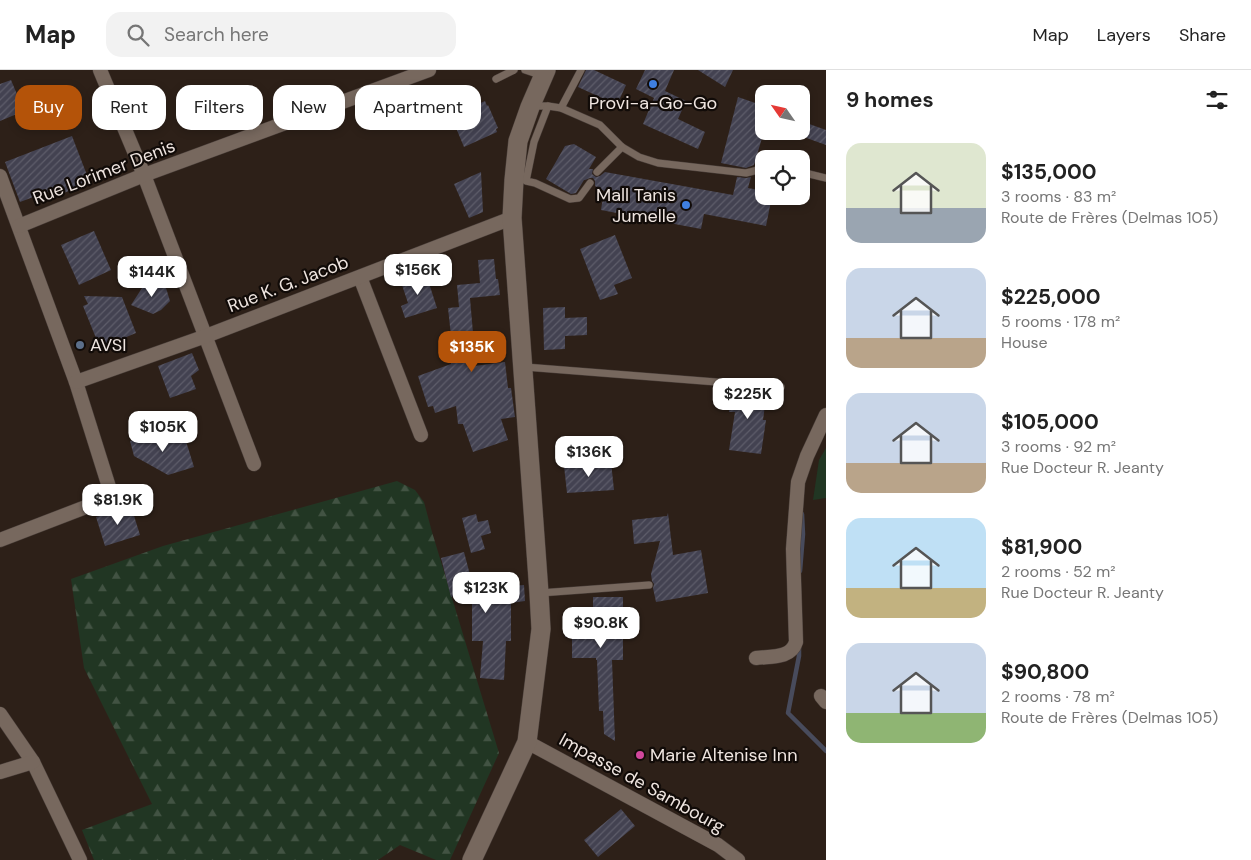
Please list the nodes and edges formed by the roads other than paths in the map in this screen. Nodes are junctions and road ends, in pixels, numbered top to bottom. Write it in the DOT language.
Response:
graph roads {
  1 [pos="100,70"];
  2 [pos="429,70"];
  3 [pos="514,70"];
  4 [pos="581,70"];
  5 [pos="538,72"];
  6 [pos="496,79"];
  7 [pos="539,106"];
  8 [pos="562,108"];
  9 [pos="622,147"];
  10 [pos="597,172"];
  11 [pos="755,172"];
  12 [pos="810,174"];
  13 [pos="144,175"];
  14 [pos="0,176"];
  15 [pos="826,178"];
  16 [pos="520,181"];
  17 [pos="590,183"];
  18 [pos="512,218"];
  19 [pos="19,226"];
  20 [pos="360,277"];
  21 [pos="206,336"];
  22 [pos="522,366"];
  23 [pos="76,382"];
  24 [pos="781,387"];
  25 [pos="826,415"];
  26 [pos="421,435"];
  27 [pos="254,464"];
  28 [pos="0,540"];
  29 [pos="649,585"];
  30 [pos="539,593"];
  31 [pos="756,658"];
  32 [pos="0,714"];
  33 [pos="527,742"];
  34 [pos="33,762"];
  35 [pos="0,772"];
  36 [pos="80,860"];
  37 [pos="472,860"];
  38 [pos="738,860"];
  1 -- 13 [label="street"];
  2 -- 13 [label="street, Rue Lorimer Denis"];
  3 -- 6 [label="lane"];
  4 -- 8 [label="lane"];
  5 -- 7 [label="main road"];
  7 -- 8 [label="lane"];
  7 -- 16 [label="main road"];
  8 -- 9 [label="lane"];
  9 -- 10 [label="lane"];
  9 -- 11 [label="lane"];
  12 -- 15 [label="lane"];
  13 -- 19 [label="street, Rue Lorimer Denis"];
  13 -- 21 [label="street"];
  14 -- 19 [label="street"];
  16 -- 17 [label="lane"];
  16 -- 18 [label="main road"];
  18 -- 20 [label="street, Rue K. G. Jacob"];
  18 -- 22 [label="main road"];
  19 -- 23 [label="street"];
  20 -- 21 [label="street, Rue K. G. Jacob"];
  20 -- 26 [label="street"];
  21 -- 23 [label="street, Rue K. G. Jacob"];
  21 -- 27 [label="street"];
  22 -- 24 [label="lane"];
  22 -- 30 [label="main road"];
  23 -- 28 [label="street"];
  25 -- 31 [label="street"];
  29 -- 30 [label="lane"];
  30 -- 33 [label="main road"];
  32 -- 34 [label="street"];
  33 -- 37 [label="main road"];
  33 -- 38 [label="street, Impasse de Sambourg"];
  34 -- 35 [label="street"];
  34 -- 36 [label="street"];
}
